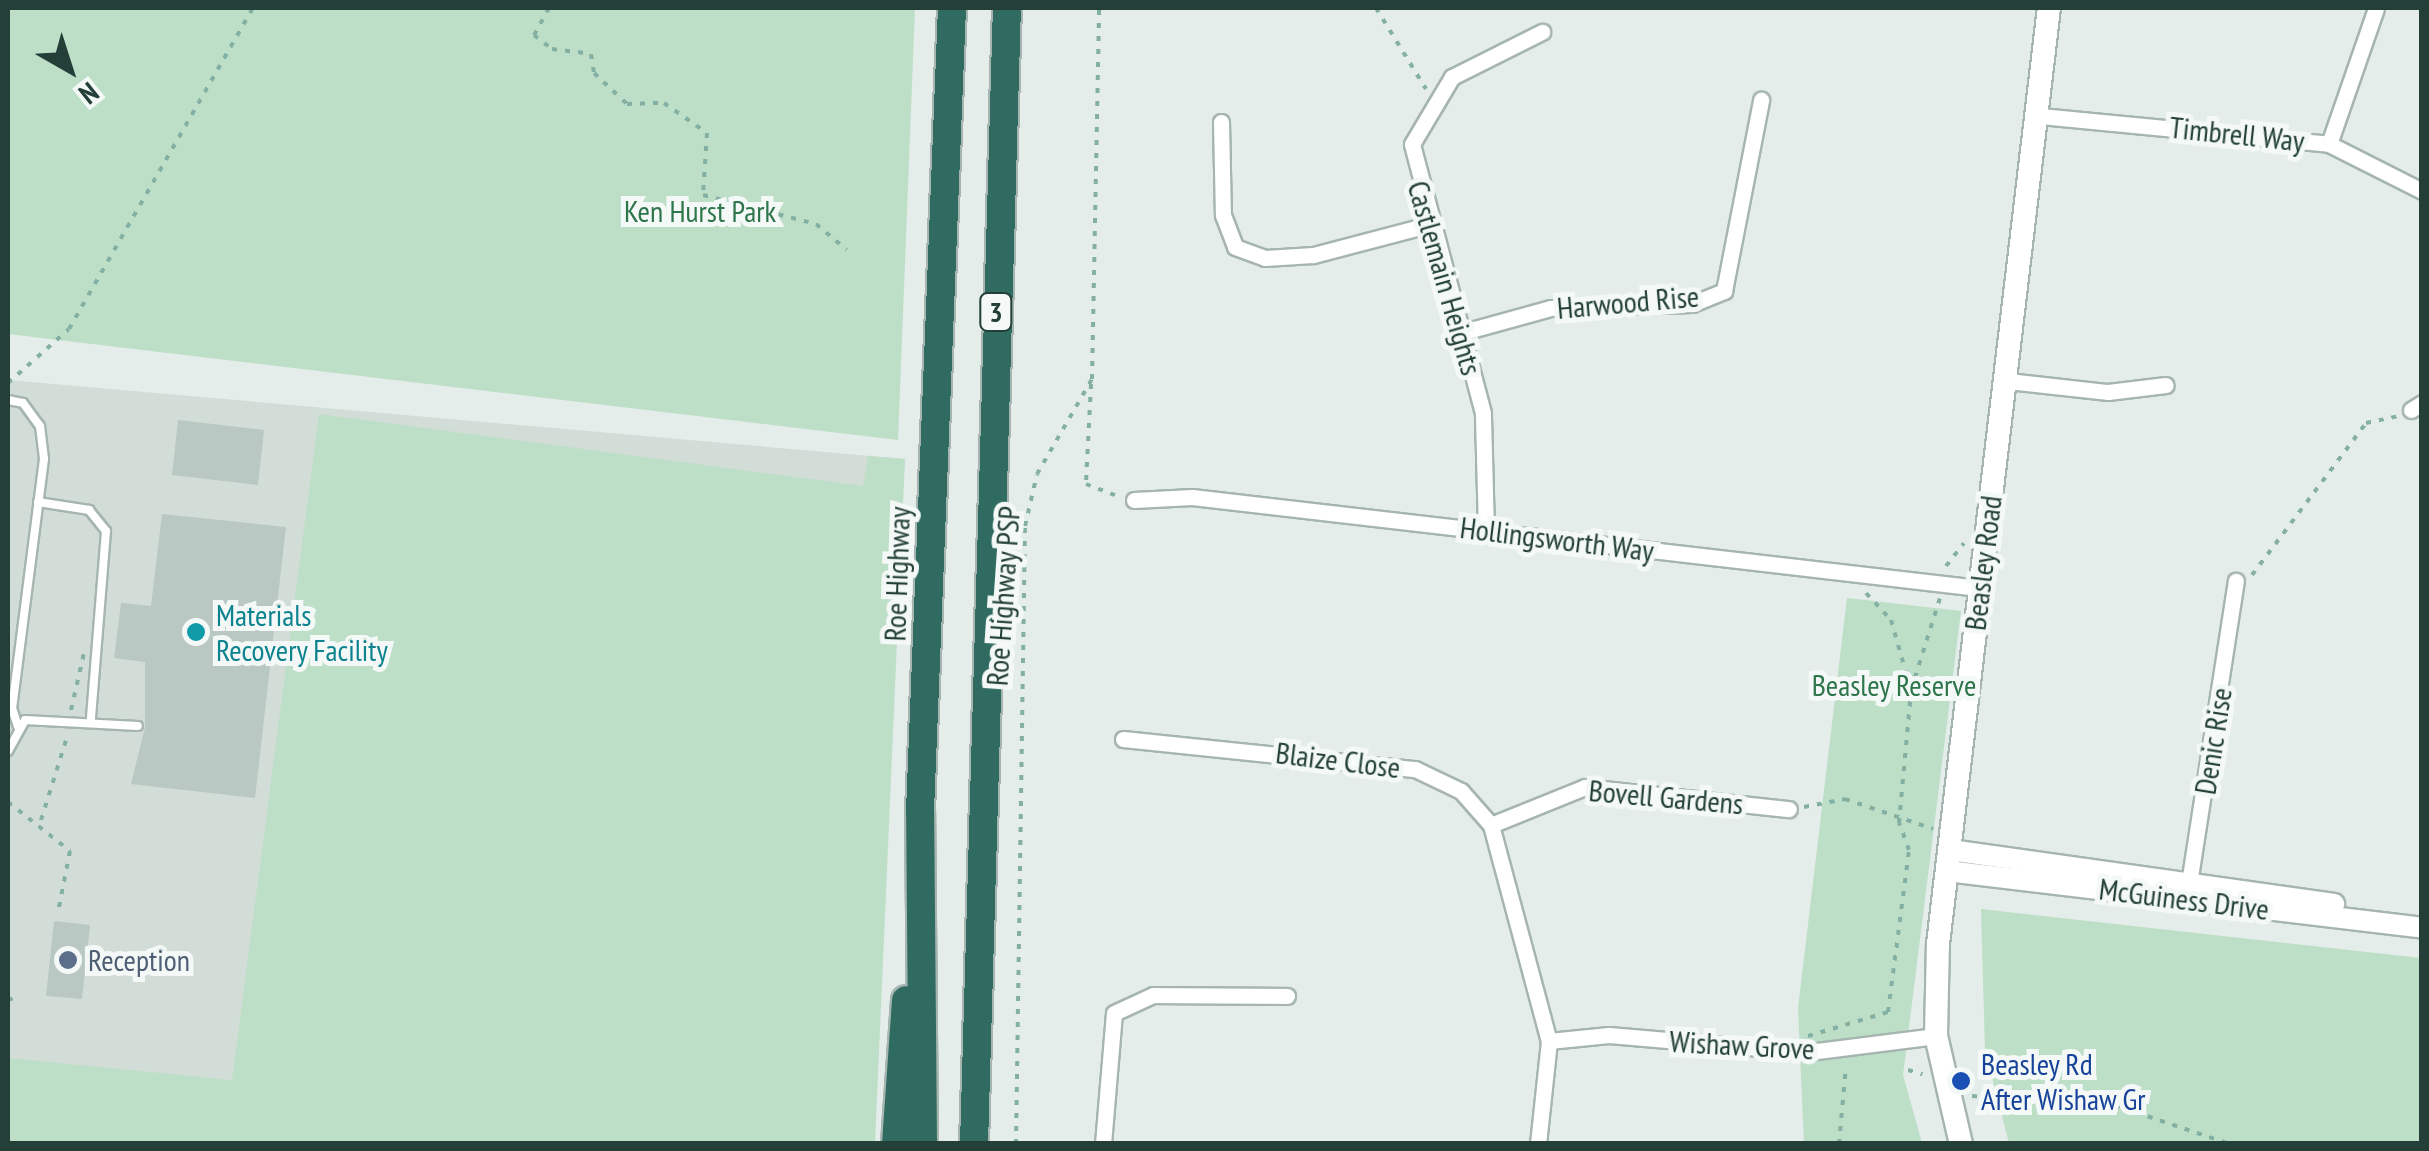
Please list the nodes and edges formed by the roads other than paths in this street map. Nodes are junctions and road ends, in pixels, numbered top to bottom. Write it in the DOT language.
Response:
graph roads {
  1 [pos="952,8"];
  2 [pos="1007,8"];
  3 [pos="2049,8"];
  4 [pos="2063,8"];
  5 [pos="2376,8"];
  6 [pos="1542,32"];
  7 [pos="1761,100"];
  8 [pos="2041,108"];
  9 [pos="1221,122"];
  10 [pos="2329,144"];
  11 [pos="2422,191"];
  12 [pos="1427,225"];
  13 [pos="1460,333"];
  14 [pos="2008,381"];
  15 [pos="2166,385"];
  16 [pos="8,400"];
  17 [pos="1134,500"];
  18 [pos="38,502"];
  19 [pos="1486,531"];
  20 [pos="2236,582"];
  21 [pos="1979,588"];
  22 [pos="91,719"];
  23 [pos="138,726"];
  24 [pos="18,727"];
  25 [pos="1123,740"];
  26 [pos="8,752"];
  27 [pos="1789,809"];
  28 [pos="920,811"];
  29 [pos="1491,825"];
  30 [pos="1950,849"];
  31 [pos="2188,891"];
  32 [pos="2422,914"];
  33 [pos="2422,928"];
  34 [pos="1287,996"];
  35 [pos="1936,1036"];
  36 [pos="1548,1040"];
  37 [pos="974,1143"];
  38 [pos="896,1144"];
  39 [pos="923,1144"];
  40 [pos="1103,1144"];
  41 [pos="1538,1144"];
  42 [pos="1962,1144"];
  1 -- 28 [label="highway, Roe Highway / 3"];
  2 -- 37 [label="highway, 3"];
  3 -- 8 [label="main road, Beasley Road"];
  4 -- 8 [label="main road, Beasley Road"];
  5 -- 10 [label="street"];
  6 -- 12 [label="street, Castlemain Heights"];
  7 -- 13 [label="street, Harwood Rise"];
  8 -- 10 [label="street, Timbrell Way"];
  8 -- 14 [label="main road, Beasley Road"];
  9 -- 12 [label="street"];
  10 -- 11 [label="street, Timbrell Way"];
  12 -- 13 [label="street, Castlemain Heights"];
  13 -- 19 [label="street, Castlemain Heights"];
  14 -- 15 [label="street"];
  14 -- 21 [label="main road, Beasley Road"];
  16 -- 18 [label="lane"];
  17 -- 19 [label="street, Hollingsworth Way"];
  18 -- 22 [label="lane"];
  18 -- 24 [label="lane"];
  19 -- 21 [label="street, Hollingsworth Way"];
  20 -- 31 [label="street, Denic Rise"];
  21 -- 30 [label="main road, Beasley Road"];
  22 -- 23 [label="lane"];
  22 -- 24 [label="lane"];
  24 -- 26 [label="lane"];
  25 -- 29 [label="street, Blaize Close"];
  27 -- 29 [label="street, Bovell Gardens"];
  28 -- 38 [label="highway"];
  28 -- 39 [label="highway, Roe Highway / 3"];
  29 -- 36 [label="street, Blaize Close"];
  30 -- 31 [label="street, McGuiness Drive"];
  30 -- 35 [label="main road, Beasley Road"];
  31 -- 32 [label="street, McGuiness Drive"];
  31 -- 33 [label="street, McGuiness Drive"];
  34 -- 40 [label="street"];
  35 -- 36 [label="street, Wishaw Grove"];
  35 -- 42 [label="main road, Beasley Road"];
  36 -- 41 [label="street"];
}
